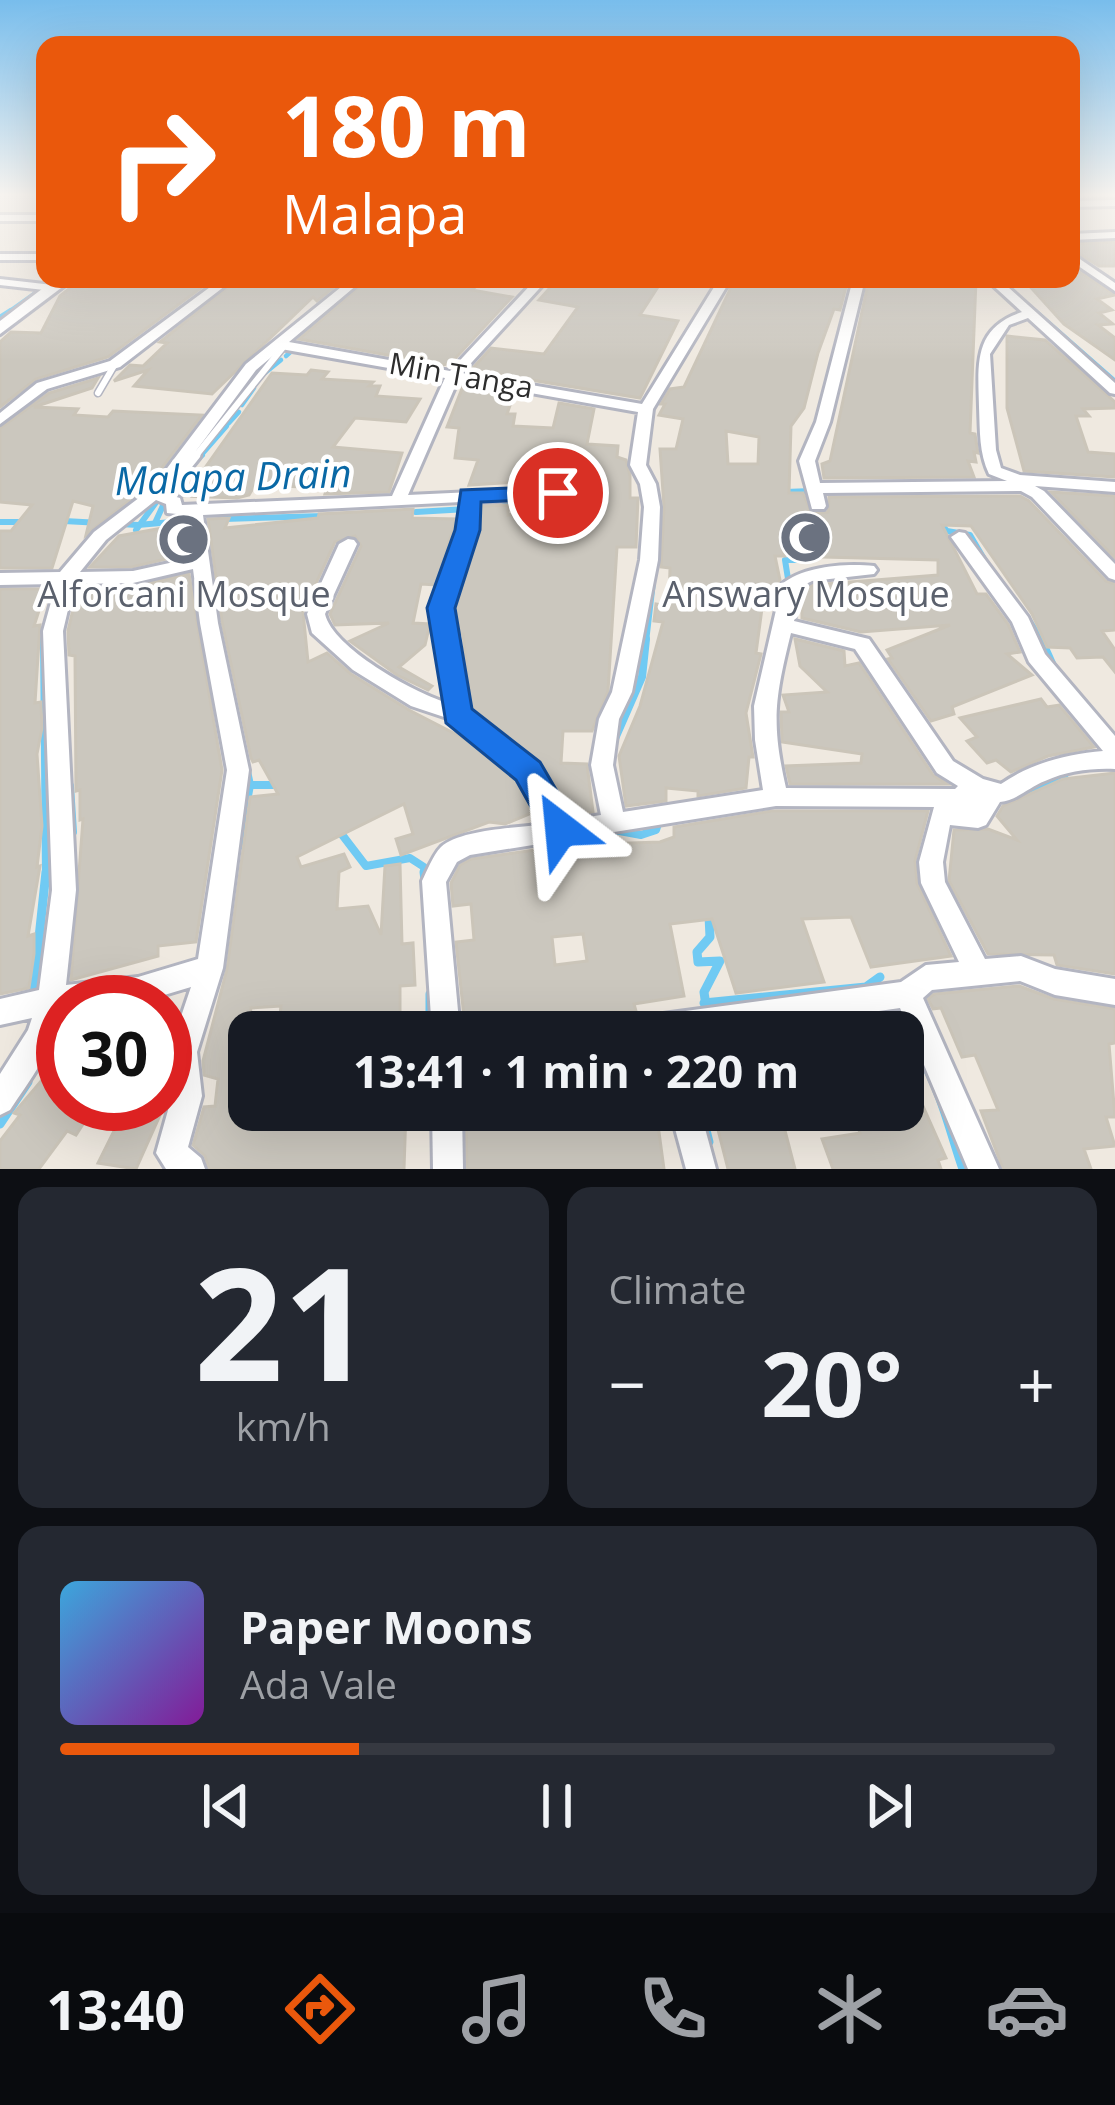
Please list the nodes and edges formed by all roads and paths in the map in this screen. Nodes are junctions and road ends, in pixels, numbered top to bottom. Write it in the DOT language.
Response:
graph roads {
  1 [pos="0,257"];
  2 [pos="36,257"];
  3 [pos="1080,263"];
  4 [pos="1115,276"];
  5 [pos="1100,277"];
  6 [pos="0,282"];
  7 [pos="36,283"];
  8 [pos="54,288"];
  9 [pos="216,288"];
  10 [pos="348,288"];
  11 [pos="534,288"];
  12 [pos="719,288"];
  13 [pos="857,288"];
  14 [pos="1002,288"];
  15 [pos="1115,288"];
  16 [pos="1029,314"];
  17 [pos="2,326"];
  18 [pos="281,345"];
  19 [pos="115,364"];
  20 [pos="453,375"];
  21 [pos="1115,390"];
  22 [pos="98,393"];
  23 [pos="646,409"];
  24 [pos="0,420"];
  25 [pos="1115,487"];
  26 [pos="558,493"];
  27 [pos="166,494"];
  28 [pos="469,495"];
  29 [pos="398,500"];
  30 [pos="196,522"];
  31 [pos="959,538"];
  32 [pos="348,544"];
  33 [pos="200,562"];
  34 [pos="868,570"];
  35 [pos="1115,574"];
  36 [pos="67,576"];
  37 [pos="0,579"];
  38 [pos="787,626"];
  39 [pos="458,714"];
  40 [pos="1115,751"];
  41 [pos="1115,760"];
  42 [pos="976,786"];
  43 [pos="776,796"];
  44 [pos="614,824"];
  45 [pos="561,829"];
  46 [pos="210,968"];
  47 [pos="978,972"];
  48 [pos="54,975"];
  49 [pos="186,975"];
  50 [pos="1115,992"];
  51 [pos="908,994"];
  52 [pos="36,1004"];
  53 [pos="444,1011"];
  54 [pos="788,1011"];
  55 [pos="0,1012"];
  56 [pos="36,1043"];
  57 [pos="0,1100"];
  58 [pos="447,1131"];
  59 [pos="690,1131"];
  60 [pos="190,1169"];
  61 [pos="448,1169"];
  62 [pos="700,1169"];
  63 [pos="984,1169"];
  1 -- 2 [label="street"];
  3 -- 5 [label="street"];
  4 -- 5 [label="street"];
  5 -- 15 [label="street"];
  6 -- 7 [label="street"];
  8 -- 17 [label="main road"];
  9 -- 19 [label="street"];
  10 -- 18 [label="street"];
  11 -- 20 [label="street"];
  12 -- 23 [label="street"];
  13 -- 35 [label="street"];
  14 -- 16 [label="street"];
  16 -- 21 [label="street"];
  16 -- 25 [label="street"];
  18 -- 20 [label="street, Min Tanga"];
  18 -- 27 [label="street"];
  19 -- 22 [label="lane"];
  19 -- 24 [label="street"];
  20 -- 23 [label="street, Min Tanga"];
  20 -- 29 [label="street"];
  23 -- 44 [label="street"];
  26 -- 28 [label="street"];
  27 -- 29 [label="street"];
  27 -- 36 [label="street"];
  28 -- 29 [label="street"];
  28 -- 39 [label="street"];
  30 -- 33 [label="street"];
  31 -- 40 [label="street"];
  32 -- 39 [label="street"];
  33 -- 36 [label="street"];
  33 -- 46 [label="street"];
  34 -- 38 [label="street"];
  36 -- 37 [label="street"];
  36 -- 48 [label="street"];
  38 -- 42 [label="street"];
  38 -- 43 [label="street"];
  39 -- 45 [label="street"];
  41 -- 42 [label="street"];
  42 -- 43 [label="street"];
  42 -- 47 [label="street"];
  43 -- 44 [label="street"];
  44 -- 45 [label="street"];
  45 -- 53 [label="street"];
  46 -- 49 [label="street"];
  46 -- 60 [label="street"];
  47 -- 50 [label="street"];
  47 -- 51 [label="street"];
  51 -- 54 [label="street"];
  51 -- 63 [label="street"];
  52 -- 55 [label="street"];
  56 -- 57 [label="street"];
  58 -- 61 [label="street"];
  59 -- 62 [label="street"];
}
